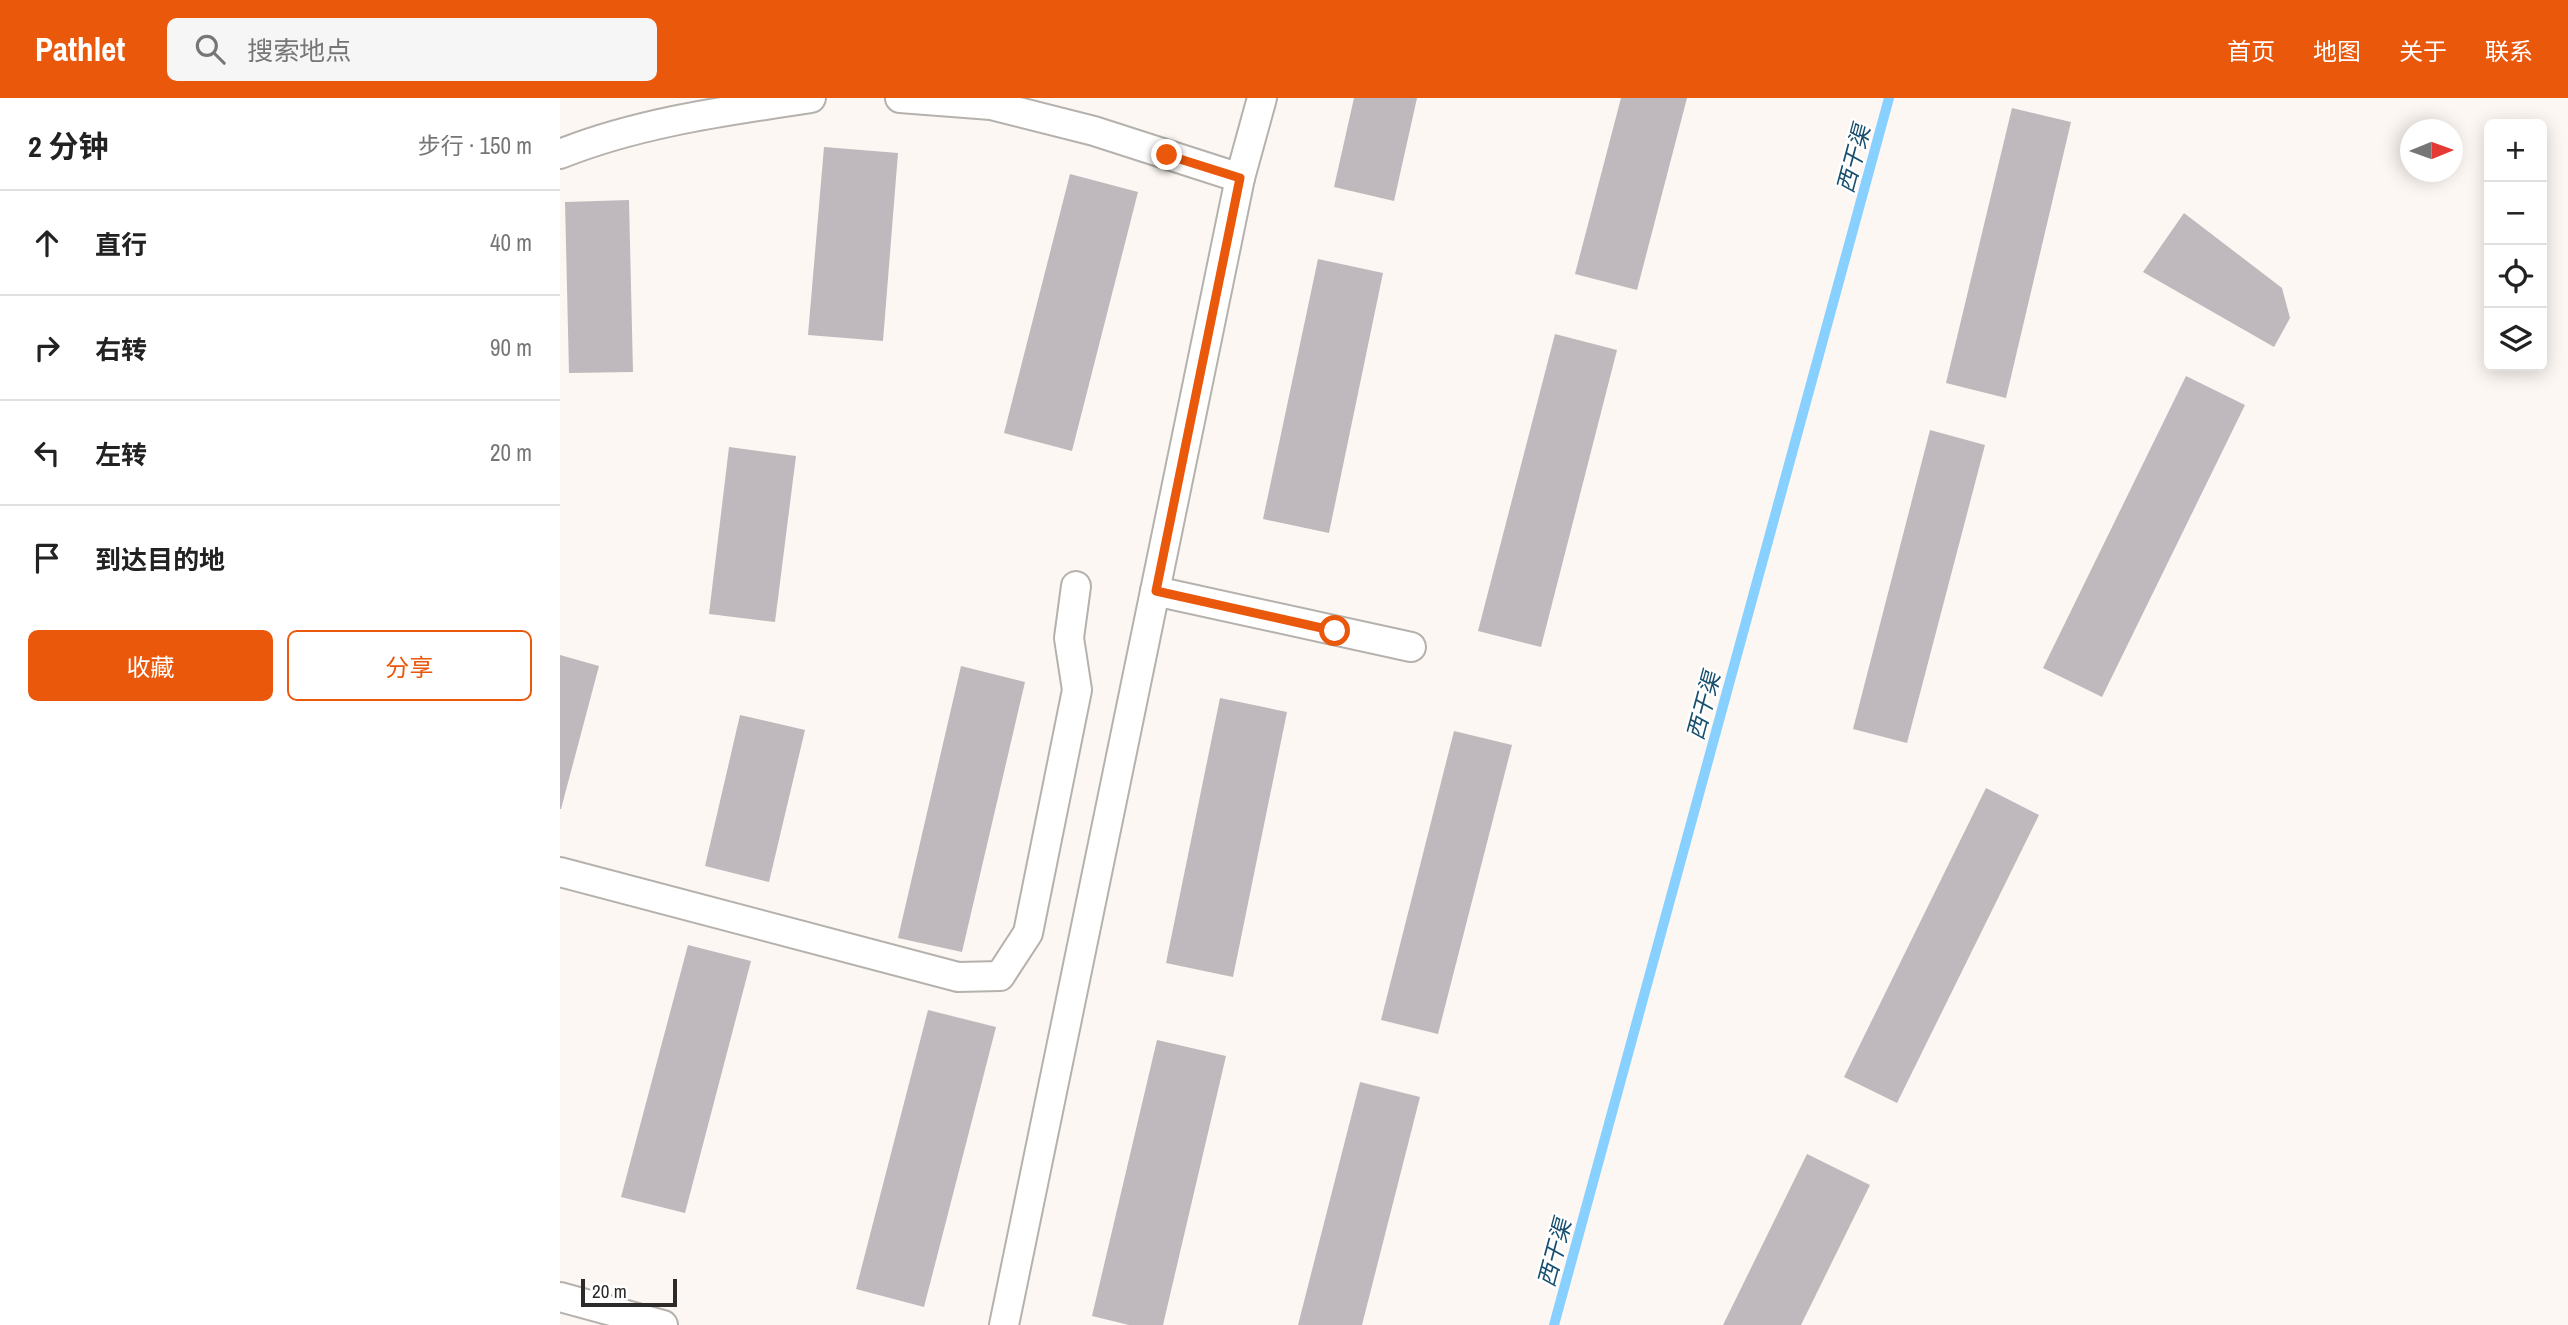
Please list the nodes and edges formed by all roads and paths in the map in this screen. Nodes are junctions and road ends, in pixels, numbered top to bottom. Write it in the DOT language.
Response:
graph roads {
  1 [pos="811,98"];
  2 [pos="900,98"];
  3 [pos="1262,98"];
  4 [pos="560,154"];
  5 [pos="1240,178"];
  6 [pos="1076,586"];
  7 [pos="1156,591"];
  8 [pos="1411,647"];
  9 [pos="560,872"];
  10 [pos="560,1297"];
  11 [pos="663,1325"];
  12 [pos="1004,1325"];
  1 -- 4 [label="street"];
  2 -- 5 [label="street"];
  3 -- 5 [label="street"];
  5 -- 7 [label="street"];
  6 -- 9 [label="street"];
  7 -- 8 [label="street"];
  7 -- 12 [label="street"];
  10 -- 11 [label="street"];
}
